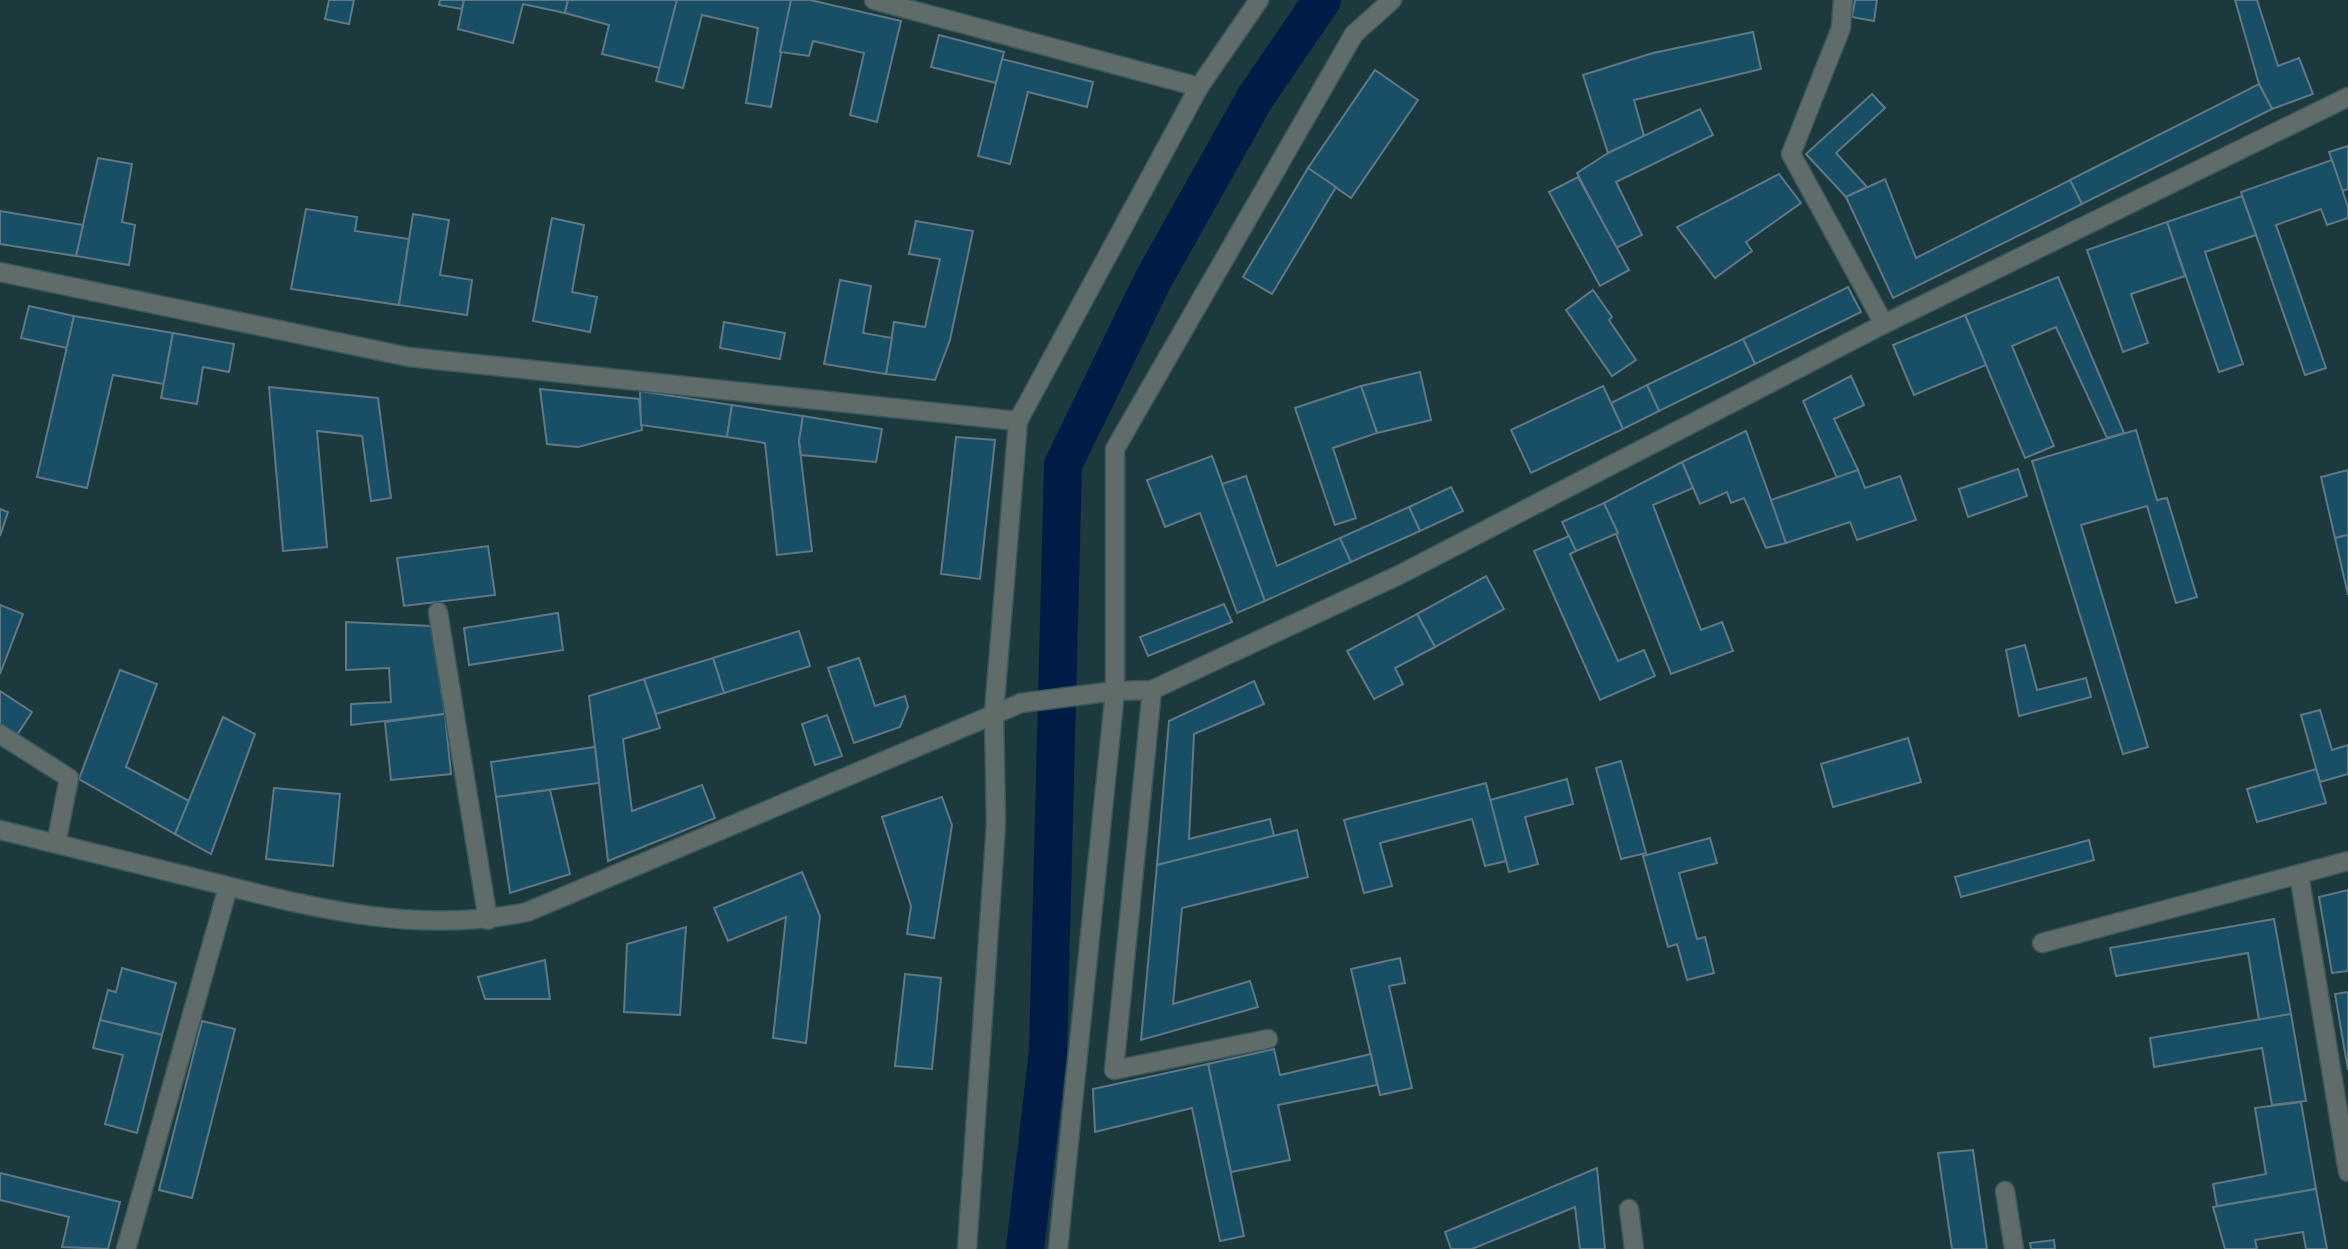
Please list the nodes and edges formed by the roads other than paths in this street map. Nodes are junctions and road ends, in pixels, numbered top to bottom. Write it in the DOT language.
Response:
graph roads {
  1 [pos="874,0"];
  2 [pos="1259,0"];
  3 [pos="1392,0"];
  4 [pos="1843,0"];
  5 [pos="1199,87"];
  6 [pos="2348,97"];
  7 [pos="0,272"];
  8 [pos="1884,324"];
  9 [pos="1018,421"];
  10 [pos="438,612"];
  11 [pos="1152,690"];
  12 [pos="1115,691"];
  13 [pos="994,713"];
  14 [pos="0,734"];
  15 [pos="0,830"];
  16 [pos="56,844"];
  17 [pos="2348,862"];
  18 [pos="2299,874"];
  19 [pos="228,887"];
  20 [pos="488,920"];
  21 [pos="2042,943"];
  22 [pos="1268,1039"];
  23 [pos="2348,1172"];
  24 [pos="2005,1191"];
  25 [pos="1629,1209"];
  26 [pos="127,1249"];
  27 [pos="967,1249"];
  28 [pos="1058,1249"];
  29 [pos="1634,1249"];
  30 [pos="2014,1249"];
  1 -- 5 [label="street"];
  2 -- 5 [label="street"];
  3 -- 12 [label="street"];
  4 -- 8 [label="street"];
  5 -- 9 [label="street"];
  6 -- 8 [label="street"];
  7 -- 9 [label="street"];
  8 -- 11 [label="street"];
  9 -- 13 [label="street"];
  10 -- 20 [label="street"];
  11 -- 12 [label="street"];
  11 -- 22 [label="street"];
  12 -- 13 [label="street"];
  12 -- 28 [label="street"];
  13 -- 20 [label="street"];
  13 -- 27 [label="street"];
  14 -- 16 [label="street"];
  15 -- 16 [label="street"];
  16 -- 19 [label="street"];
  17 -- 18 [label="street"];
  18 -- 21 [label="street"];
  18 -- 23 [label="street"];
  19 -- 20 [label="street"];
  19 -- 26 [label="street"];
  24 -- 30 [label="street"];
  25 -- 29 [label="street"];
}
